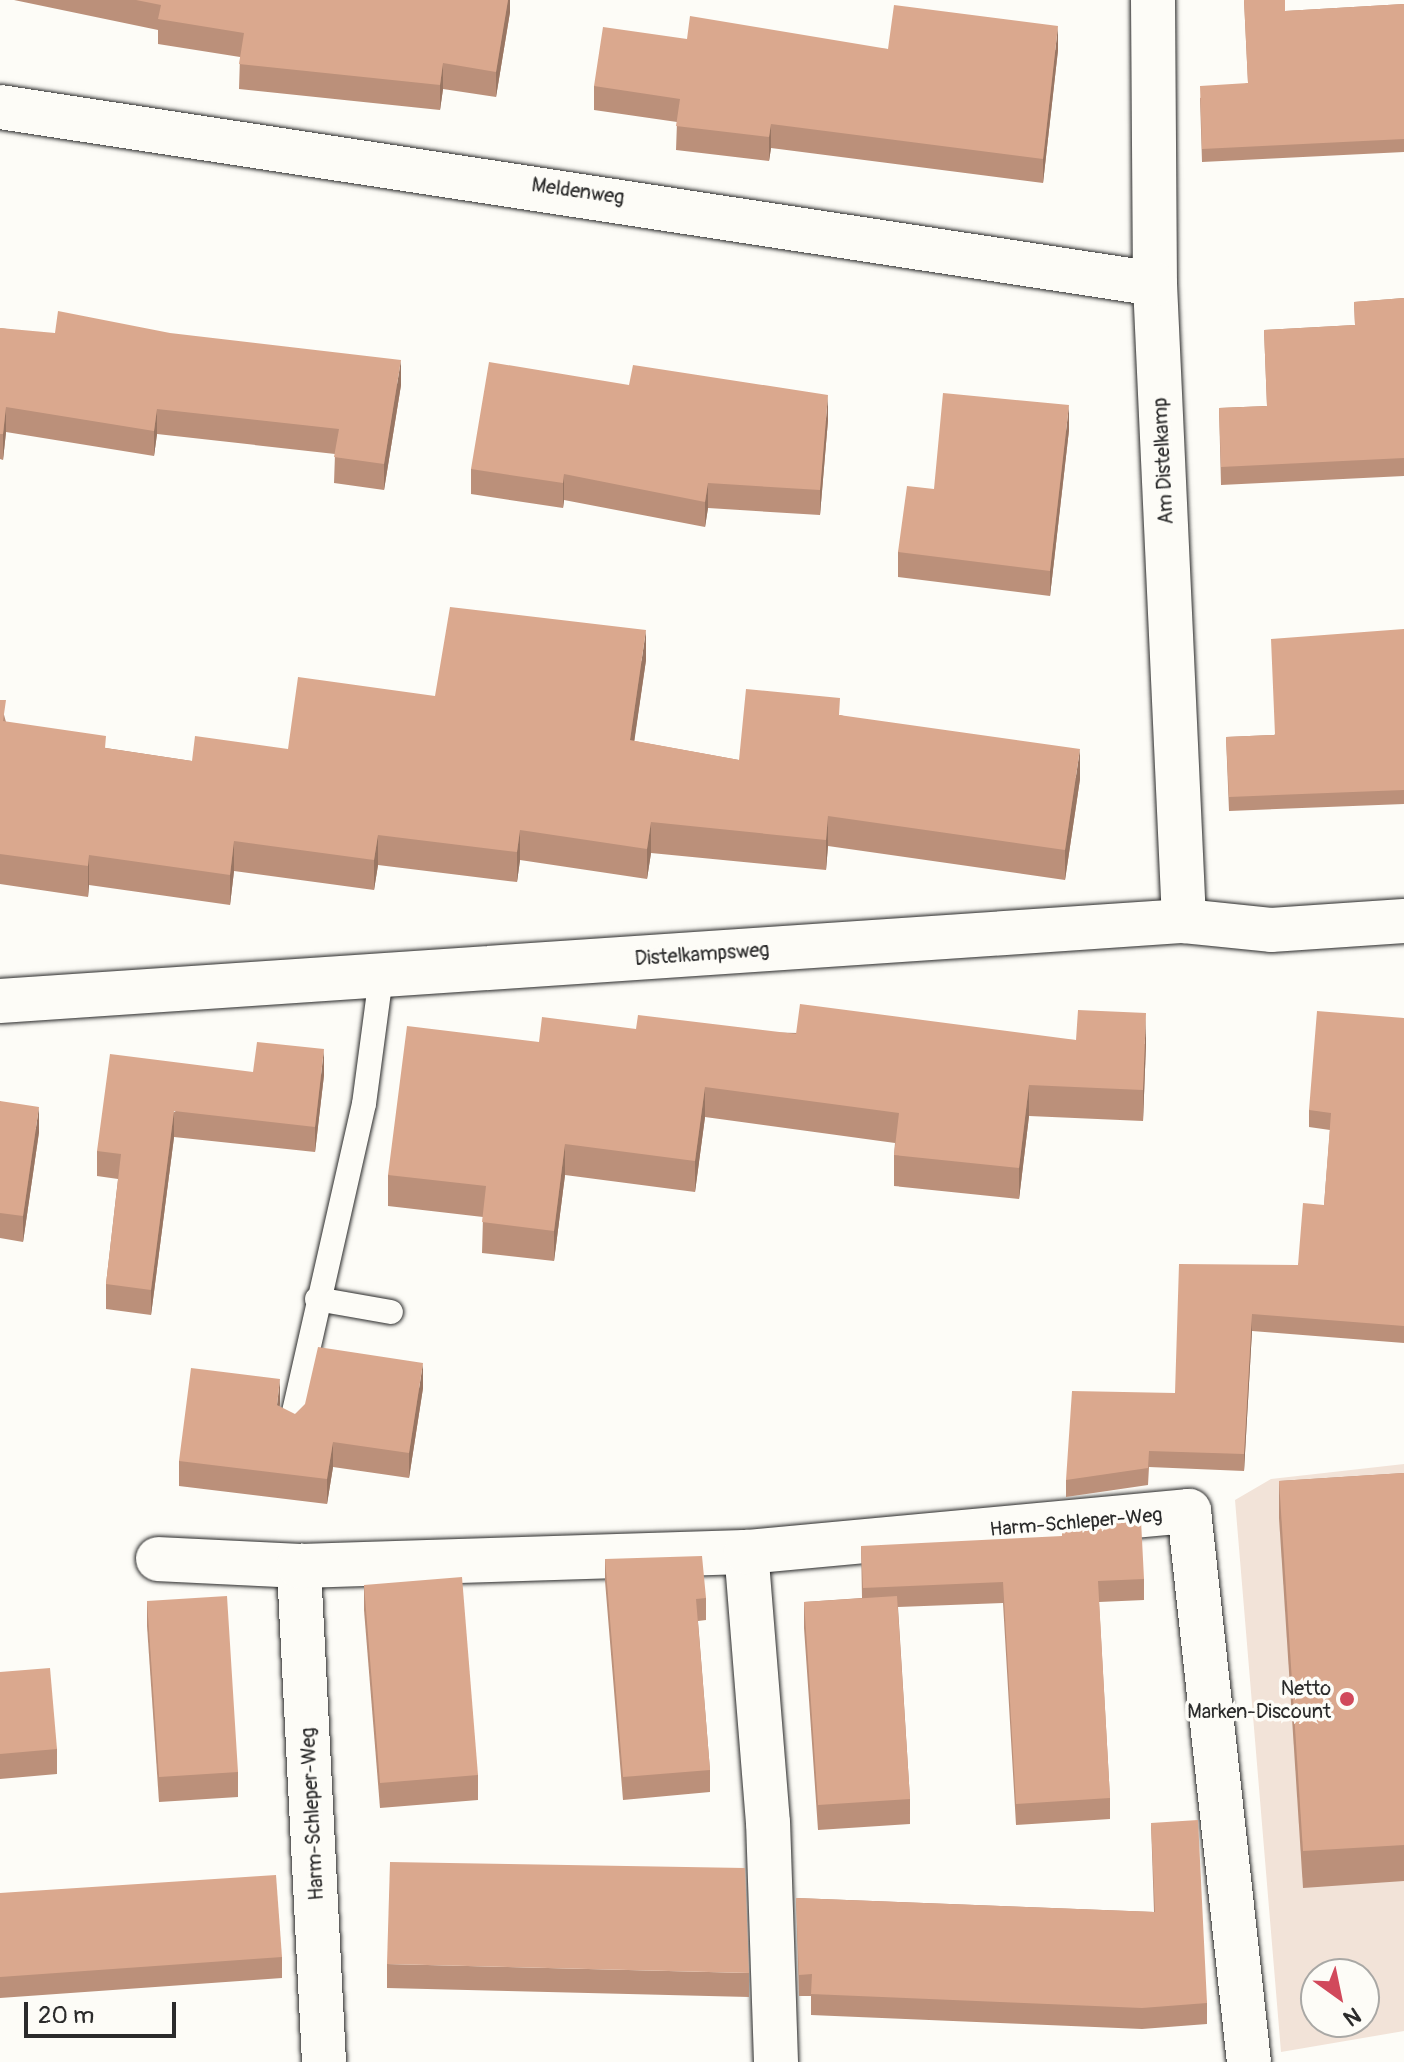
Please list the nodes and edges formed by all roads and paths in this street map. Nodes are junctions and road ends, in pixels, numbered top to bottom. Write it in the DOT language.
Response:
graph roads {
  1 [pos="1153,0"];
  2 [pos="0,107"];
  3 [pos="1155,284"];
  4 [pos="1184,921"];
  5 [pos="1404,921"];
  6 [pos="381,976"];
  7 [pos="0,1001"];
  8 [pos="317,1299"];
  9 [pos="391,1312"];
  10 [pos="291,1425"];
  11 [pos="746,1552"];
  12 [pos="158,1559"];
  13 [pos="299,1566"];
  14 [pos="324,2062"];
  15 [pos="776,2062"];
  16 [pos="1249,2062"];
  1 -- 3 [label="street, Am Distelkamp"];
  2 -- 3 [label="street, Meldenweg"];
  3 -- 4 [label="street, Am Distelkamp"];
  4 -- 5 [label="street, Distelkampsweg"];
  4 -- 6 [label="street, Distelkampsweg"];
  6 -- 7 [label="street, Distelkampsweg"];
  6 -- 8 [label="lane"];
  8 -- 9 [label="lane"];
  8 -- 10 [label="lane"];
  11 -- 13 [label="street, Harm-Schleper-Weg"];
  11 -- 15 [label="street"];
  11 -- 16 [label="street, Harm-Schleper-Weg"];
  12 -- 13 [label="street, Harm-Schleper-Weg"];
  13 -- 14 [label="street, Harm-Schleper-Weg"];
}
